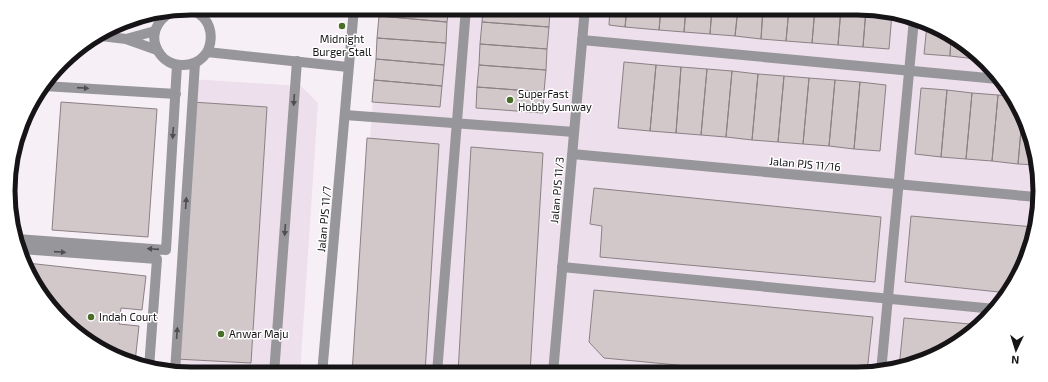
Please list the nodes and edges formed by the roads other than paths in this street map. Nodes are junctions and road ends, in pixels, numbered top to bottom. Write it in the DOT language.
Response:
graph roads {
  1 [pos="200,15"];
  2 [pos="353,15"];
  3 [pos="465,15"];
  4 [pos="584,15"];
  5 [pos="164,17"];
  6 [pos="914,24"];
  7 [pos="155,31"];
  8 [pos="107,36"];
  9 [pos="126,38"];
  10 [pos="582,40"];
  11 [pos="157,50"];
  12 [pos="207,52"];
  13 [pos="297,61"];
  14 [pos="195,63"];
  15 [pos="177,65"];
  16 [pos="348,67"];
  17 [pos="909,71"];
  18 [pos="992,78"];
  19 [pos="49,86"];
  20 [pos="176,94"];
  21 [pos="345,116"];
  22 [pos="457,124"];
  23 [pos="574,132"];
  24 [pos="572,154"];
  25 [pos="898,184"];
  26 [pos="1033,197"];
  27 [pos="22,239"];
  28 [pos="25,249"];
  29 [pos="562,267"];
  30 [pos="888,299"];
  31 [pos="988,308"];
  32 [pos="149,362"];
  33 [pos="881,365"];
  34 [pos="175,366"];
  35 [pos="275,367"];
  36 [pos="323,367"];
  37 [pos="437,367"];
  38 [pos="554,367"];
  1 -- 12 [label="street"];
  2 -- 16 [label="street, Jalan PJS 11/7"];
  3 -- 22 [label="street"];
  4 -- 10 [label="street, Jalan PJS 11/3"];
  5 -- 7 [label="street"];
  6 -- 17 [label="street"];
  7 -- 9 [label="street"];
  7 -- 11 [label="street"];
  8 -- 9 [label="street"];
  9 -- 11 [label="street"];
  10 -- 17 [label="street"];
  10 -- 23 [label="street, Jalan PJS 11/3"];
  11 -- 15 [label="street"];
  12 -- 13 [label="street"];
  12 -- 14 [label="street"];
  13 -- 16 [label="street"];
  13 -- 35 [label="street, one-way"];
  14 -- 15 [label="street"];
  34 -- 14 [label="street, one-way"];
  15 -- 20 [label="street"];
  16 -- 21 [label="street, Jalan PJS 11/7"];
  17 -- 18 [label="street"];
  17 -- 25 [label="street"];
  19 -- 20 [label="street, one-way"];
  20 -- 27 [label="street, one-way"];
  21 -- 22 [label="street"];
  21 -- 36 [label="street, Jalan PJS 11/7"];
  22 -- 23 [label="street"];
  22 -- 37 [label="street"];
  23 -- 24 [label="street, Jalan PJS 11/3"];
  24 -- 25 [label="street, Jalan PJS 11/16"];
  24 -- 29 [label="street, Jalan PJS 11/3"];
  25 -- 26 [label="street, Jalan PJS 11/16"];
  25 -- 30 [label="street"];
  28 -- 32 [label="street, one-way"];
  29 -- 30 [label="street"];
  29 -- 38 [label="street, Jalan PJS 11/3"];
  30 -- 31 [label="street"];
  30 -- 33 [label="street"];
}
